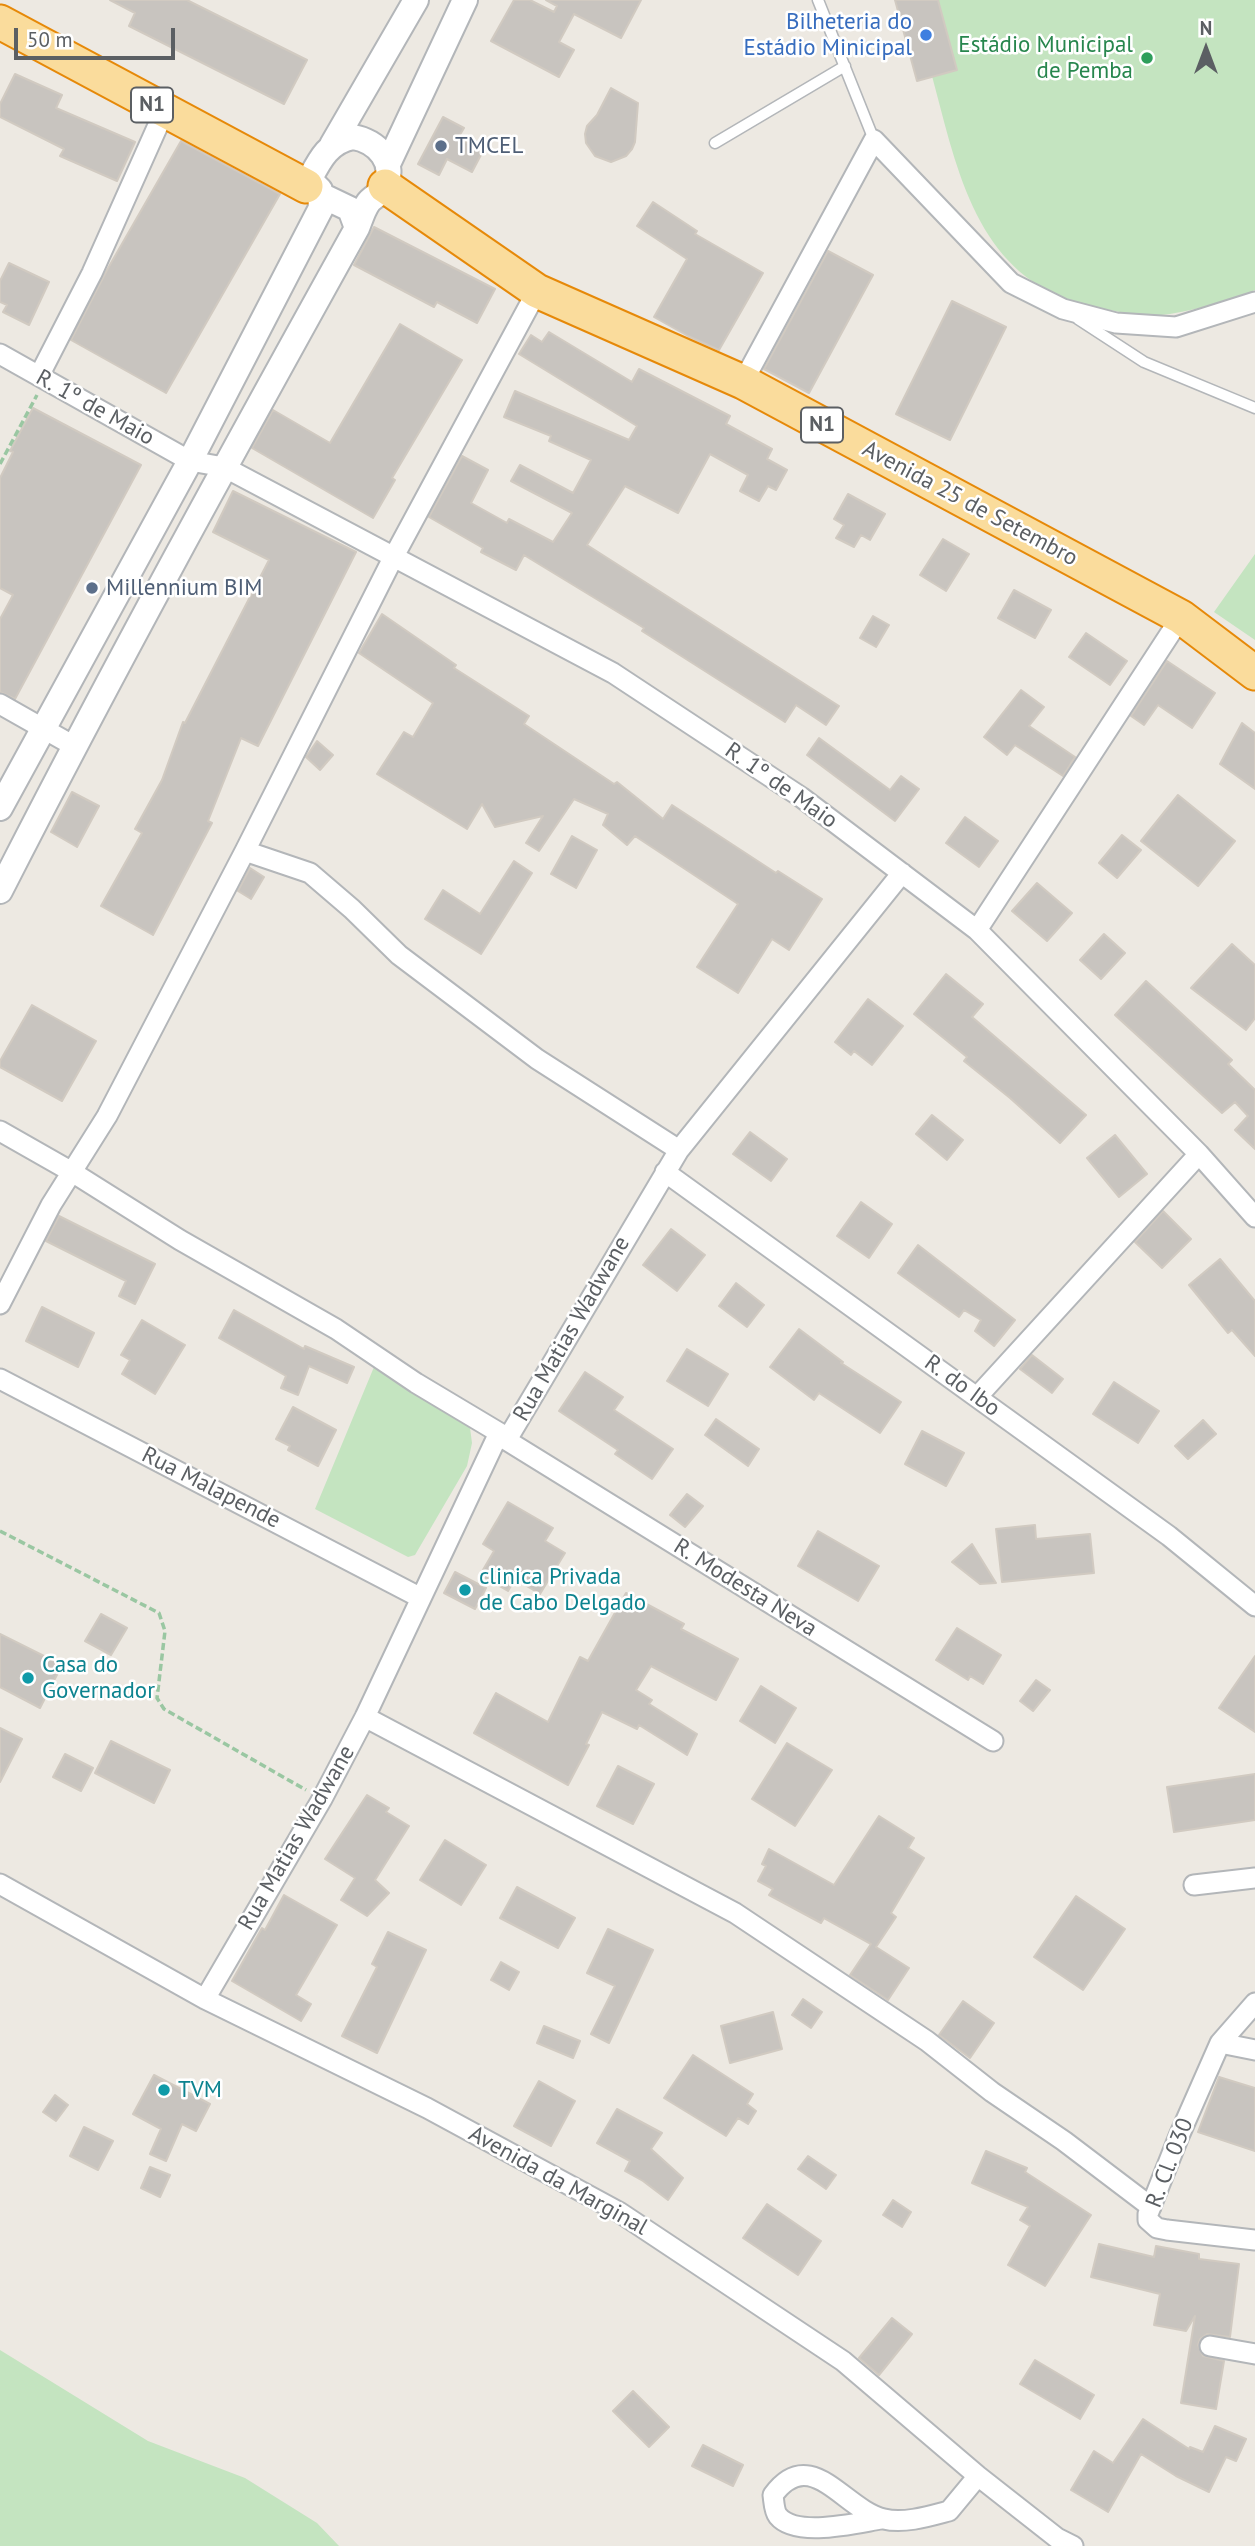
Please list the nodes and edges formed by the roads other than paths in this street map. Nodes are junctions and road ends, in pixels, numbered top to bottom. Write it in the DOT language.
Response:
graph roads {
  1 [pos="416,0"];
  2 [pos="465,0"];
  3 [pos="818,0"];
  4 [pos="0,22"];
  5 [pos="845,66"];
  6 [pos="164,112"];
  7 [pos="874,140"];
  8 [pos="715,143"];
  9 [pos="332,145"];
  10 [pos="386,175"];
  11 [pos="313,197"];
  12 [pos="357,229"];
  13 [pos="537,291"];
  14 [pos="1255,302"];
  15 [pos="1063,309"];
  16 [pos="0,354"];
  17 [pos="743,382"];
  18 [pos="39,384"];
  19 [pos="1255,408"];
  20 [pos="190,461"];
  21 [pos="224,467"];
  22 [pos="393,558"];
  23 [pos="1181,617"];
  24 [pos="1255,673"];
  25 [pos="0,704"];
  26 [pos="43,729"];
  27 [pos="74,746"];
  28 [pos="0,808"];
  29 [pos="245,851"];
  30 [pos="902,873"];
  31 [pos="0,891"];
  32 [pos="977,930"];
  33 [pos="0,1131"];
  34 [pos="680,1150"];
  35 [pos="1199,1154"];
  36 [pos="72,1172"];
  37 [pos="665,1172"];
  38 [pos="1255,1217"];
  39 [pos="0,1304"];
  40 [pos="0,1379"];
  41 [pos="977,1397"];
  42 [pos="503,1437"];
  43 [pos="421,1598"];
  44 [pos="1255,1606"];
  45 [pos="365,1717"];
  46 [pos="993,1741"];
  47 [pos="1255,1878"];
  48 [pos="0,1884"];
  49 [pos="1194,1885"];
  50 [pos="205,1998"];
  51 [pos="1255,2003"];
  52 [pos="1220,2043"];
  53 [pos="1255,2050"];
  54 [pos="1151,2207"];
  55 [pos="1255,2240"];
  56 [pos="1210,2346"];
  57 [pos="1255,2354"];
  58 [pos="978,2476"];
  59 [pos="881,2519"];
  60 [pos="1073,2546"];
  1 -- 9 [label="street"];
  2 -- 10 [label="street"];
  3 -- 5 [label="lane"];
  4 -- 6 [label="highway, N1"];
  5 -- 7 [label="lane"];
  5 -- 8 [label="lane"];
  6 -- 11 [label="highway, N1"];
  6 -- 18 [label="street"];
  7 -- 15 [label="street"];
  7 -- 17 [label="street"];
  9 -- 10 [label="street"];
  9 -- 11 [label="street"];
  10 -- 12 [label="street"];
  10 -- 13 [label="highway, Avenida 25 de Setembro / N1"];
  11 -- 12 [label="street"];
  11 -- 20 [label="street"];
  12 -- 21 [label="street"];
  13 -- 17 [label="highway, Avenida 25 de Setembro / N1"];
  13 -- 22 [label="street"];
  14 -- 15 [label="street"];
  15 -- 19 [label="lane"];
  16 -- 18 [label="street, R. 1º de Maio"];
  17 -- 23 [label="highway, Avenida 25 de Setembro / N1"];
  18 -- 20 [label="street, R. 1º de Maio"];
  20 -- 21 [label="street, R. 1º de Maio"];
  20 -- 26 [label="street"];
  21 -- 22 [label="street, R. 1º de Maio"];
  21 -- 27 [label="street"];
  22 -- 29 [label="street"];
  22 -- 30 [label="street, R. 1º de Maio"];
  23 -- 24 [label="highway, Avenida 25 de Setembro / N1"];
  23 -- 32 [label="street"];
  25 -- 26 [label="street"];
  26 -- 27 [label="street"];
  26 -- 28 [label="street"];
  27 -- 31 [label="street"];
  29 -- 34 [label="street"];
  29 -- 36 [label="street"];
  30 -- 32 [label="street, R. 1º de Maio"];
  30 -- 34 [label="street, Rua Matias Wadwane"];
  32 -- 35 [label="street, R. 1º de Maio"];
  33 -- 36 [label="street, R. Modesta Neva"];
  34 -- 37 [label="street, Rua Matias Wadwane"];
  35 -- 38 [label="street, R. 1º de Maio"];
  35 -- 41 [label="street"];
  36 -- 39 [label="street"];
  36 -- 42 [label="street, R. Modesta Neva"];
  37 -- 41 [label="street, R. do Ibo"];
  37 -- 42 [label="street, Rua Matias Wadwane"];
  40 -- 43 [label="street, Rua Malapende"];
  41 -- 44 [label="street, R. do Ibo"];
  42 -- 43 [label="street, Rua Matias Wadwane"];
  42 -- 46 [label="street, R. Modesta Neva"];
  43 -- 45 [label="street, Rua Matias Wadwane"];
  45 -- 50 [label="street, Rua Matias Wadwane"];
  45 -- 54 [label="street"];
  47 -- 49 [label="street"];
  48 -- 50 [label="street, Avenida da Marginal"];
  50 -- 58 [label="street, Avenida da Marginal"];
  51 -- 52 [label="street, R. Cl. 030"];
  52 -- 53 [label="street"];
  52 -- 54 [label="street, R. Cl. 030"];
  54 -- 55 [label="street, R. Cl. 030"];
  56 -- 57 [label="street"];
  58 -- 59 [label="street"];
  58 -- 60 [label="street, Avenida da Marginal"];
  59 -- 59 [label="street"];
}
